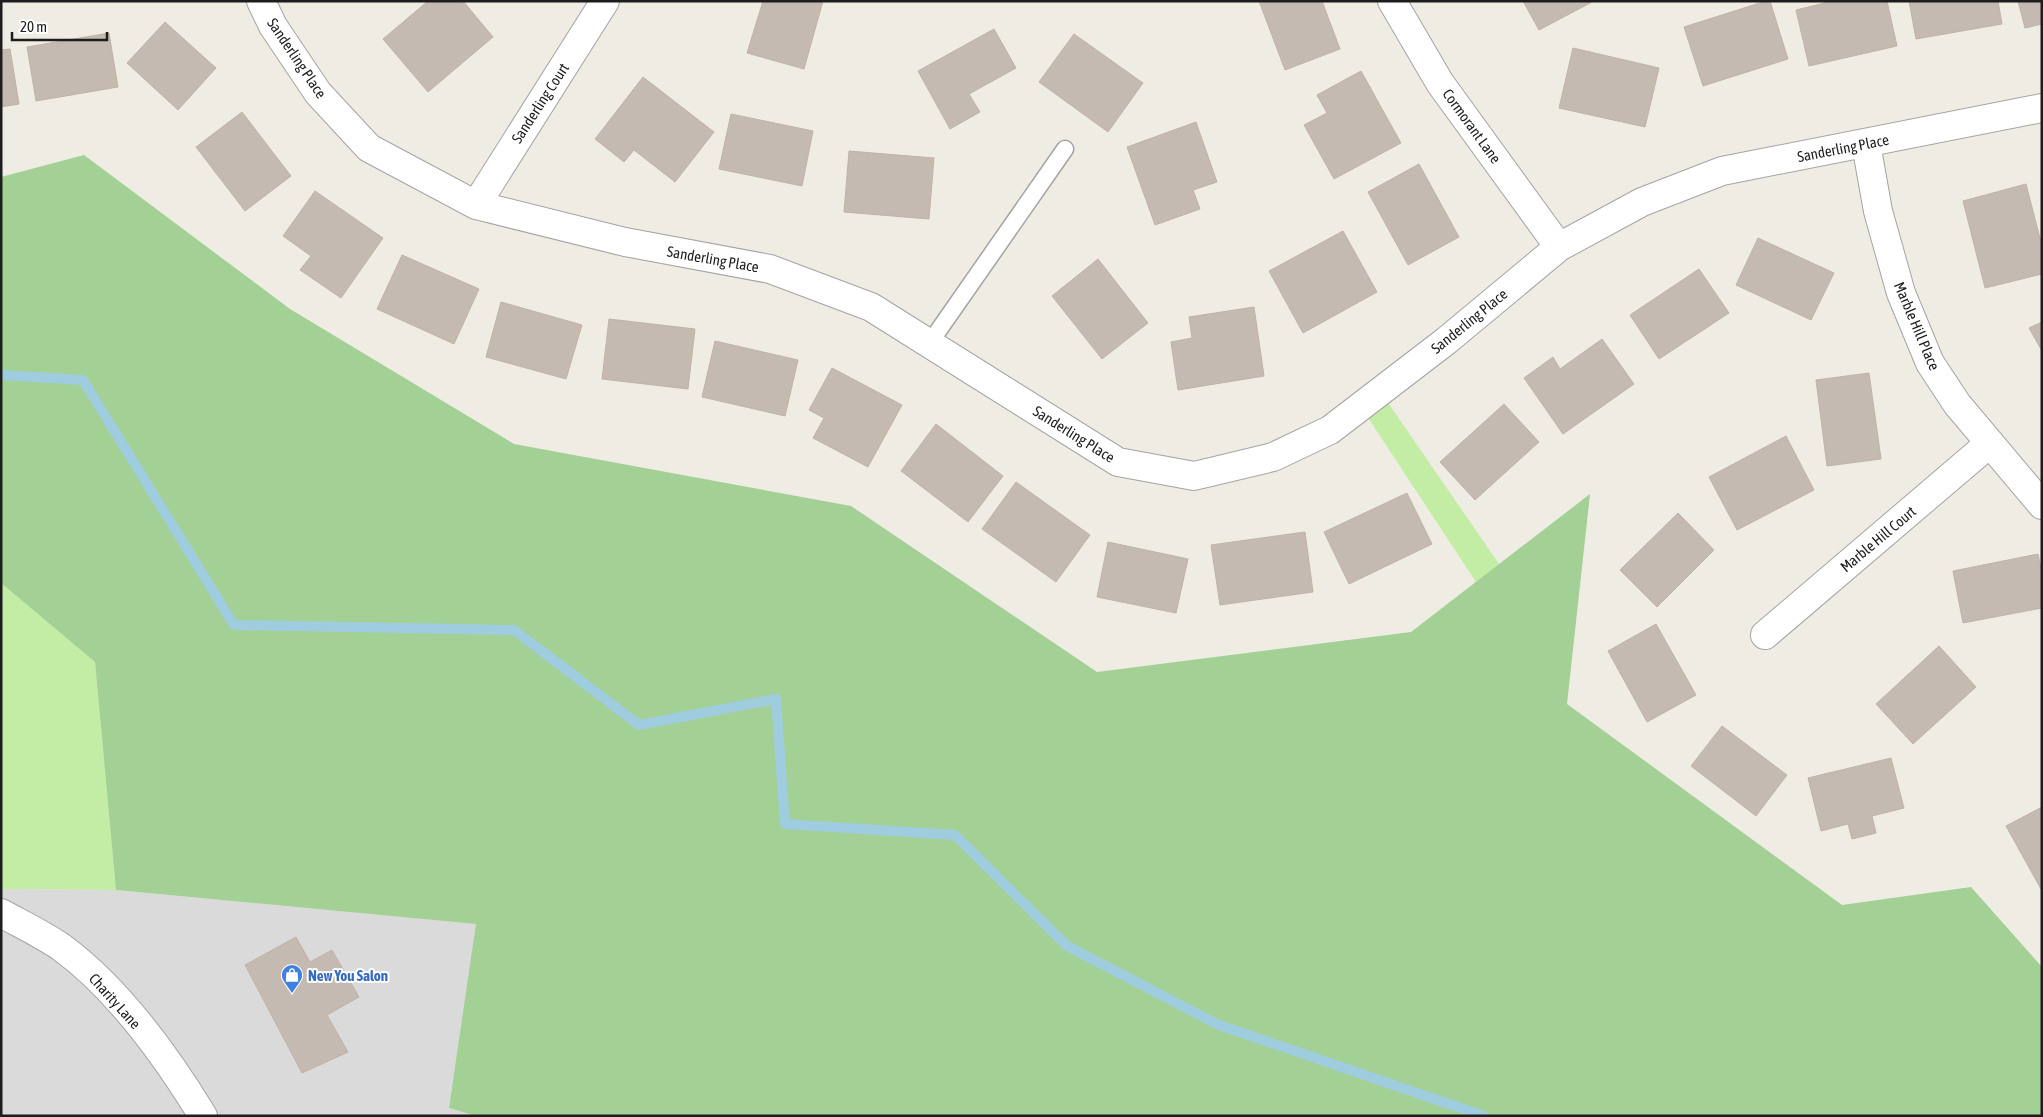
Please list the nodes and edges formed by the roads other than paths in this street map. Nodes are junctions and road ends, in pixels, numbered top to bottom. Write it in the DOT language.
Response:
graph roads {
  1 [pos="260,1"];
  2 [pos="605,1"];
  3 [pos="1392,1"];
  4 [pos="2042,108"];
  5 [pos="1866,144"];
  6 [pos="1065,149"];
  7 [pos="476,205"];
  8 [pos="1558,247"];
  9 [pos="929,344"];
  10 [pos="1990,443"];
  11 [pos="2042,504"];
  12 [pos="1766,634"];
  13 [pos="1,912"];
  14 [pos="203,1116"];
  1 -- 7 [label="street, Sanderling Place"];
  2 -- 7 [label="street, Sanderling Court"];
  3 -- 8 [label="street, Cormorant Lane"];
  4 -- 5 [label="street, Sanderling Place"];
  5 -- 8 [label="street, Sanderling Place"];
  5 -- 10 [label="street, Marble Hill Place"];
  6 -- 9 [label="lane"];
  7 -- 9 [label="street, Sanderling Place"];
  8 -- 9 [label="street, Sanderling Place"];
  10 -- 11 [label="street, Marble Hill Place"];
  10 -- 12 [label="street, Marble Hill Court"];
  13 -- 14 [label="street, Charity Lane"];
}
